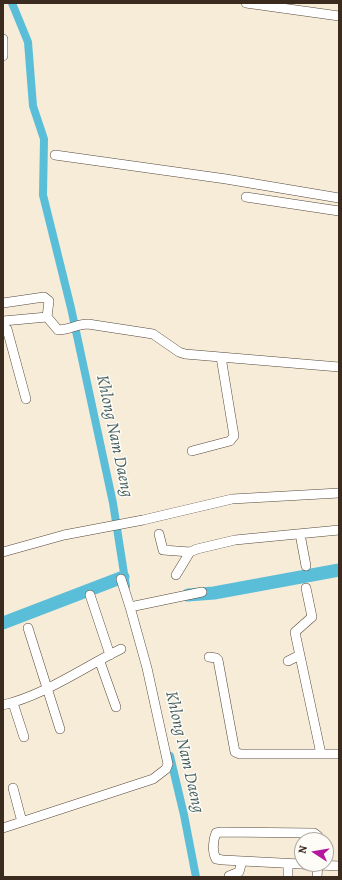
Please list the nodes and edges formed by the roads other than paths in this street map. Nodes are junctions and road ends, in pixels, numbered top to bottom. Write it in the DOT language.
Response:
graph roads {
  1 [pos="246,3"];
  2 [pos="339,16"];
  3 [pos="3,39"];
  4 [pos="3,56"];
  5 [pos="55,155"];
  6 [pos="246,197"];
  7 [pos="339,198"];
  8 [pos="339,211"];
  9 [pos="3,303"];
  10 [pos="47,317"];
  11 [pos="3,321"];
  12 [pos="3,327"];
  13 [pos="221,357"];
  14 [pos="339,367"];
  15 [pos="26,400"];
  16 [pos="192,451"];
  17 [pos="339,493"];
  18 [pos="339,530"];
  19 [pos="159,534"];
  20 [pos="300,534"];
  21 [pos="3,552"];
  22 [pos="190,552"];
  23 [pos="306,566"];
  24 [pos="176,574"];
  25 [pos="121,579"];
  26 [pos="306,588"];
  27 [pos="202,592"];
  28 [pos="90,595"];
  29 [pos="133,606"];
  30 [pos="28,628"];
  31 [pos="121,649"];
  32 [pos="110,655"];
  33 [pos="300,655"];
  34 [pos="209,658"];
  35 [pos="288,661"];
  36 [pos="100,662"];
  37 [pos="47,688"];
  38 [pos="13,703"];
  39 [pos="3,705"];
  40 [pos="116,707"];
  41 [pos="60,729"];
  42 [pos="24,737"];
  43 [pos="321,754"];
  44 [pos="339,754"];
  45 [pos="13,788"];
  46 [pos="22,822"];
  47 [pos="3,828"];
  48 [pos="294,833"];
  49 [pos="242,861"];
  50 [pos="288,864"];
  51 [pos="294,864"];
  52 [pos="229,876"];
  53 [pos="288,877"];
  1 -- 2 [label="street"];
  3 -- 4 [label="street"];
  5 -- 7 [label="street"];
  6 -- 8 [label="street"];
  9 -- 10 [label="street"];
  10 -- 11 [label="street"];
  10 -- 13 [label="street"];
  12 -- 15 [label="street"];
  13 -- 14 [label="street"];
  13 -- 16 [label="street"];
  17 -- 21 [label="street"];
  18 -- 20 [label="street"];
  19 -- 22 [label="street"];
  20 -- 22 [label="street"];
  20 -- 23 [label="street"];
  22 -- 24 [label="street"];
  25 -- 29 [label="street"];
  26 -- 33 [label="street"];
  27 -- 29 [label="street"];
  28 -- 32 [label="street"];
  29 -- 46 [label="street"];
  30 -- 37 [label="street"];
  31 -- 32 [label="street"];
  32 -- 36 [label="street"];
  33 -- 35 [label="street"];
  33 -- 43 [label="street"];
  34 -- 43 [label="street"];
  36 -- 37 [label="street"];
  36 -- 40 [label="street"];
  37 -- 38 [label="street"];
  37 -- 41 [label="street"];
  38 -- 39 [label="street"];
  38 -- 42 [label="street"];
  43 -- 44 [label="street"];
  45 -- 46 [label="street"];
  46 -- 47 [label="street"];
  48 -- 49 [label="street"];
  49 -- 50 [label="street"];
  49 -- 52 [label="street"];
  50 -- 51 [label="street"];
  50 -- 53 [label="street"];
}
